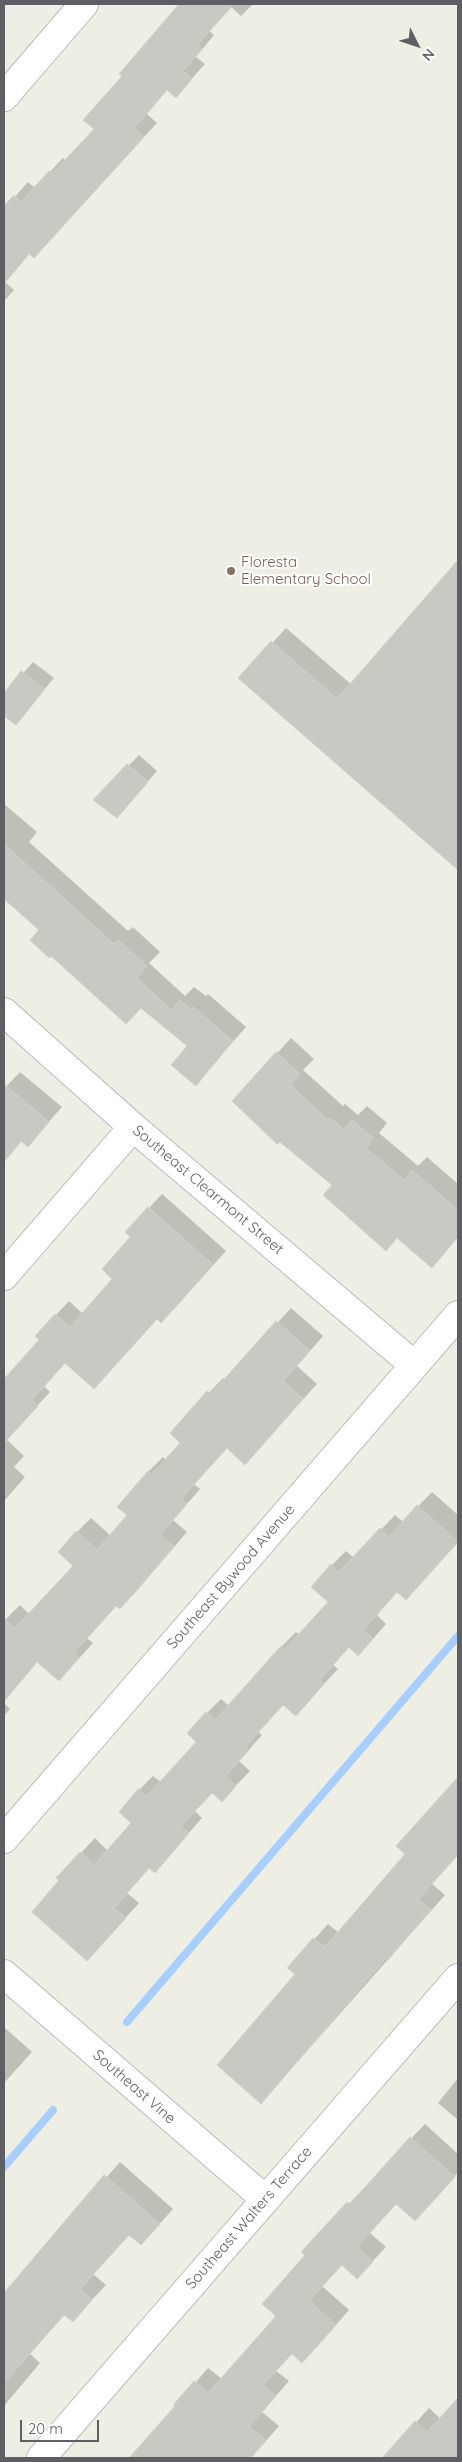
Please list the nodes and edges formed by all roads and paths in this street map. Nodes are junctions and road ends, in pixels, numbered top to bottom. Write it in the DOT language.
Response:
graph roads {
  1 [pos="84,4"];
  2 [pos="4,97"];
  3 [pos="4,1012"];
  4 [pos="133,1127"];
  5 [pos="4,1276"];
  6 [pos="458,1315"];
  7 [pos="414,1365"];
  8 [pos="4,1838"];
  9 [pos="4,1974"];
  10 [pos="458,1978"];
  11 [pos="265,2199"];
  12 [pos="41,2458"];
  1 -- 2 [label="street"];
  3 -- 4 [label="street, Southeast Clearmont Street"];
  4 -- 5 [label="street"];
  4 -- 7 [label="street, Southeast Clearmont Street"];
  6 -- 7 [label="street, Southeast Bywood Avenue"];
  7 -- 8 [label="street, Southeast Bywood Avenue"];
  9 -- 11 [label="street, Southeast Vine"];
  10 -- 11 [label="street, Southeast Walters Terrace"];
  11 -- 12 [label="street, Southeast Walters Terrace"];
}
